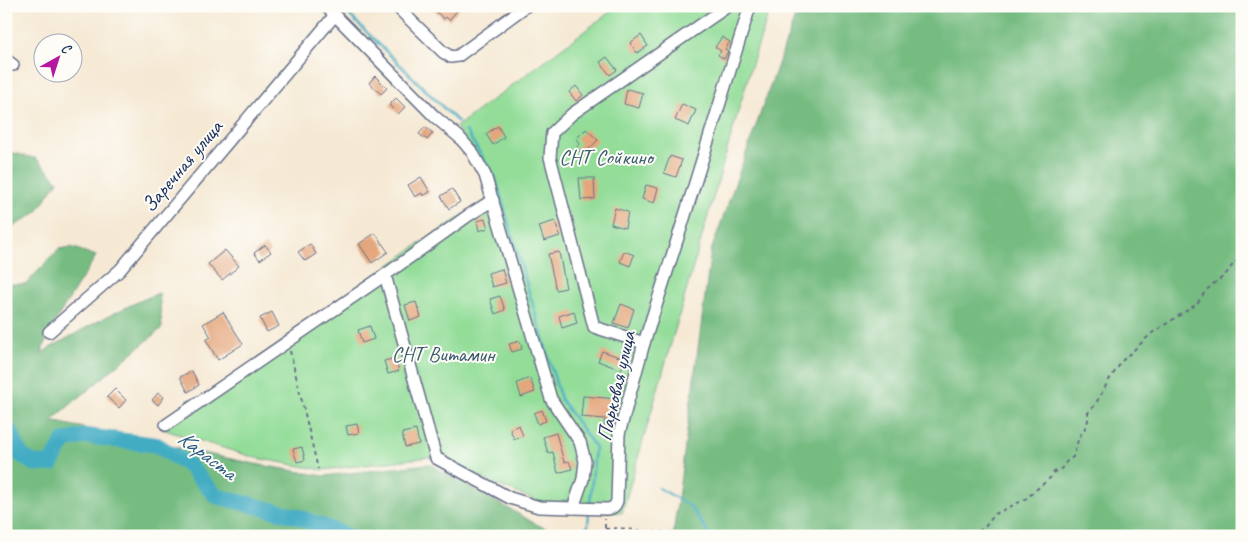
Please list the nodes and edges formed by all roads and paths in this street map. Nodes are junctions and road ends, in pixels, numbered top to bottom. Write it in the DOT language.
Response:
graph roads {
  1 [pos="326,6"];
  2 [pos="396,6"];
  3 [pos="526,6"];
  4 [pos="728,6"];
  5 [pos="750,6"];
  6 [pos="335,15"];
  7 [pos="493,200"];
  8 [pos="1242,258"];
  9 [pos="385,275"];
  10 [pos="48,332"];
  11 [pos="288,342"];
  12 [pos="644,343"];
  13 [pos="166,425"];
  14 [pos="318,469"];
  15 [pos="573,508"];
  16 [pos="606,509"];
  17 [pos="605,529"];
  18 [pos="605,536"];
  19 [pos="677,536"];
  20 [pos="972,536"];
  1 -- 6 [label="street, Парковая улица"];
  2 -- 3 [label="street"];
  4 -- 12 [label="street"];
  5 -- 12 [label="street, Парковая улица"];
  6 -- 7 [label="street, Парковая улица"];
  6 -- 10 [label="street, Заречная улица"];
  7 -- 9 [label="street"];
  7 -- 15 [label="street, Парковая улица"];
  8 -- 20 [label="path"];
  9 -- 11 [label="street"];
  9 -- 15 [label="street"];
  11 -- 13 [label="street"];
  11 -- 14 [label="path"];
  12 -- 16 [label="street, Парковая улица"];
  15 -- 16 [label="street"];
  16 -- 17 [label="path"];
  17 -- 18 [label="path"];
  17 -- 19 [label="path"];
}
